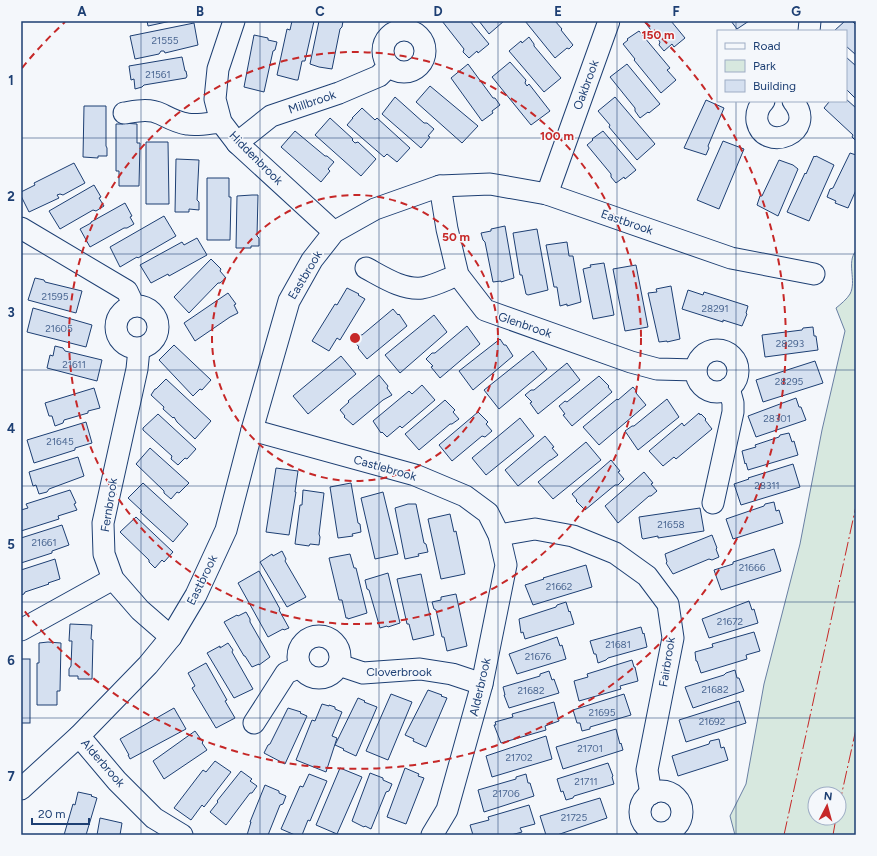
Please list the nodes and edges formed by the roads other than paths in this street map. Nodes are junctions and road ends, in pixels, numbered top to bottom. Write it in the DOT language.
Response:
graph roads {
  1 [pos="234,21"];
  2 [pos="609,21"];
  3 [pos="418,27"];
  4 [pos="389,66"];
  5 [pos="763,102"];
  6 [pos="794,102"];
  7 [pos="124,113"];
  8 [pos="221,122"];
  9 [pos="237,143"];
  10 [pos="440,186"];
  11 [pos="547,194"];
  12 [pos="21,228"];
  13 [pos="334,232"];
  14 [pos="366,268"];
  15 [pos="814,274"];
  16 [pos="458,275"];
  17 [pos="134,306"];
  18 [pos="139,349"];
  19 [pos="696,370"];
  20 [pos="729,388"];
  21 [pos="252,430"];
  22 [pos="713,503"];
  23 [pos="499,535"];
  24 [pos="113,579"];
  25 [pos="21,630"];
  26 [pos="171,637"];
  27 [pos="339,665"];
  28 [pos="300,667"];
  29 [pos="482,684"];
  30 [pos="254,723"];
  31 [pos="79,736"];
  32 [pos="21,789"];
  33 [pos="651,794"];
  34 [pos="643,832"];
  35 [pos="182,835"];
  36 [pos="432,835"];
  1 -- 8 [label="street, Hiddenbrook"];
  2 -- 11 [label="street, Oakbrook"];
  3 -- 4 [label="street"];
  3 -- 4 [label="street"];
  4 -- 9 [label="street, Millbrook"];
  5 -- 6 [label="street"];
  7 -- 8 [label="street"];
  8 -- 9 [label="street, Hiddenbrook"];
  9 -- 13 [label="street, Hiddenbrook"];
  10 -- 11 [label="street, Eastbrook"];
  10 -- 13 [label="street, Eastbrook"];
  10 -- 16 [label="street, Glenbrook"];
  11 -- 15 [label="street, Eastbrook"];
  12 -- 17 [label="street"];
  13 -- 21 [label="street, Eastbrook"];
  14 -- 16 [label="street"];
  16 -- 19 [label="street, Glenbrook"];
  17 -- 18 [label="street"];
  17 -- 18 [label="street"];
  18 -- 24 [label="street, Fernbrook"];
  19 -- 20 [label="street"];
  19 -- 20 [label="street"];
  20 -- 22 [label="street"];
  21 -- 23 [label="street, Castlebrook"];
  21 -- 26 [label="street, Eastbrook"];
  23 -- 29 [label="street, Alderbrook"];
  23 -- 33 [label="street, Fairbrook"];
  24 -- 25 [label="street"];
  24 -- 26 [label="street, Fernbrook"];
  26 -- 31 [label="street, Eastbrook"];
  27 -- 28 [label="street"];
  27 -- 28 [label="street"];
  27 -- 29 [label="street, Cloverbrook"];
  28 -- 30 [label="street"];
  29 -- 36 [label="street, Alderbrook"];
  31 -- 32 [label="street, Eastbrook"];
  31 -- 35 [label="street, Alderbrook"];
  33 -- 34 [label="street"];
  33 -- 34 [label="street"];
}
